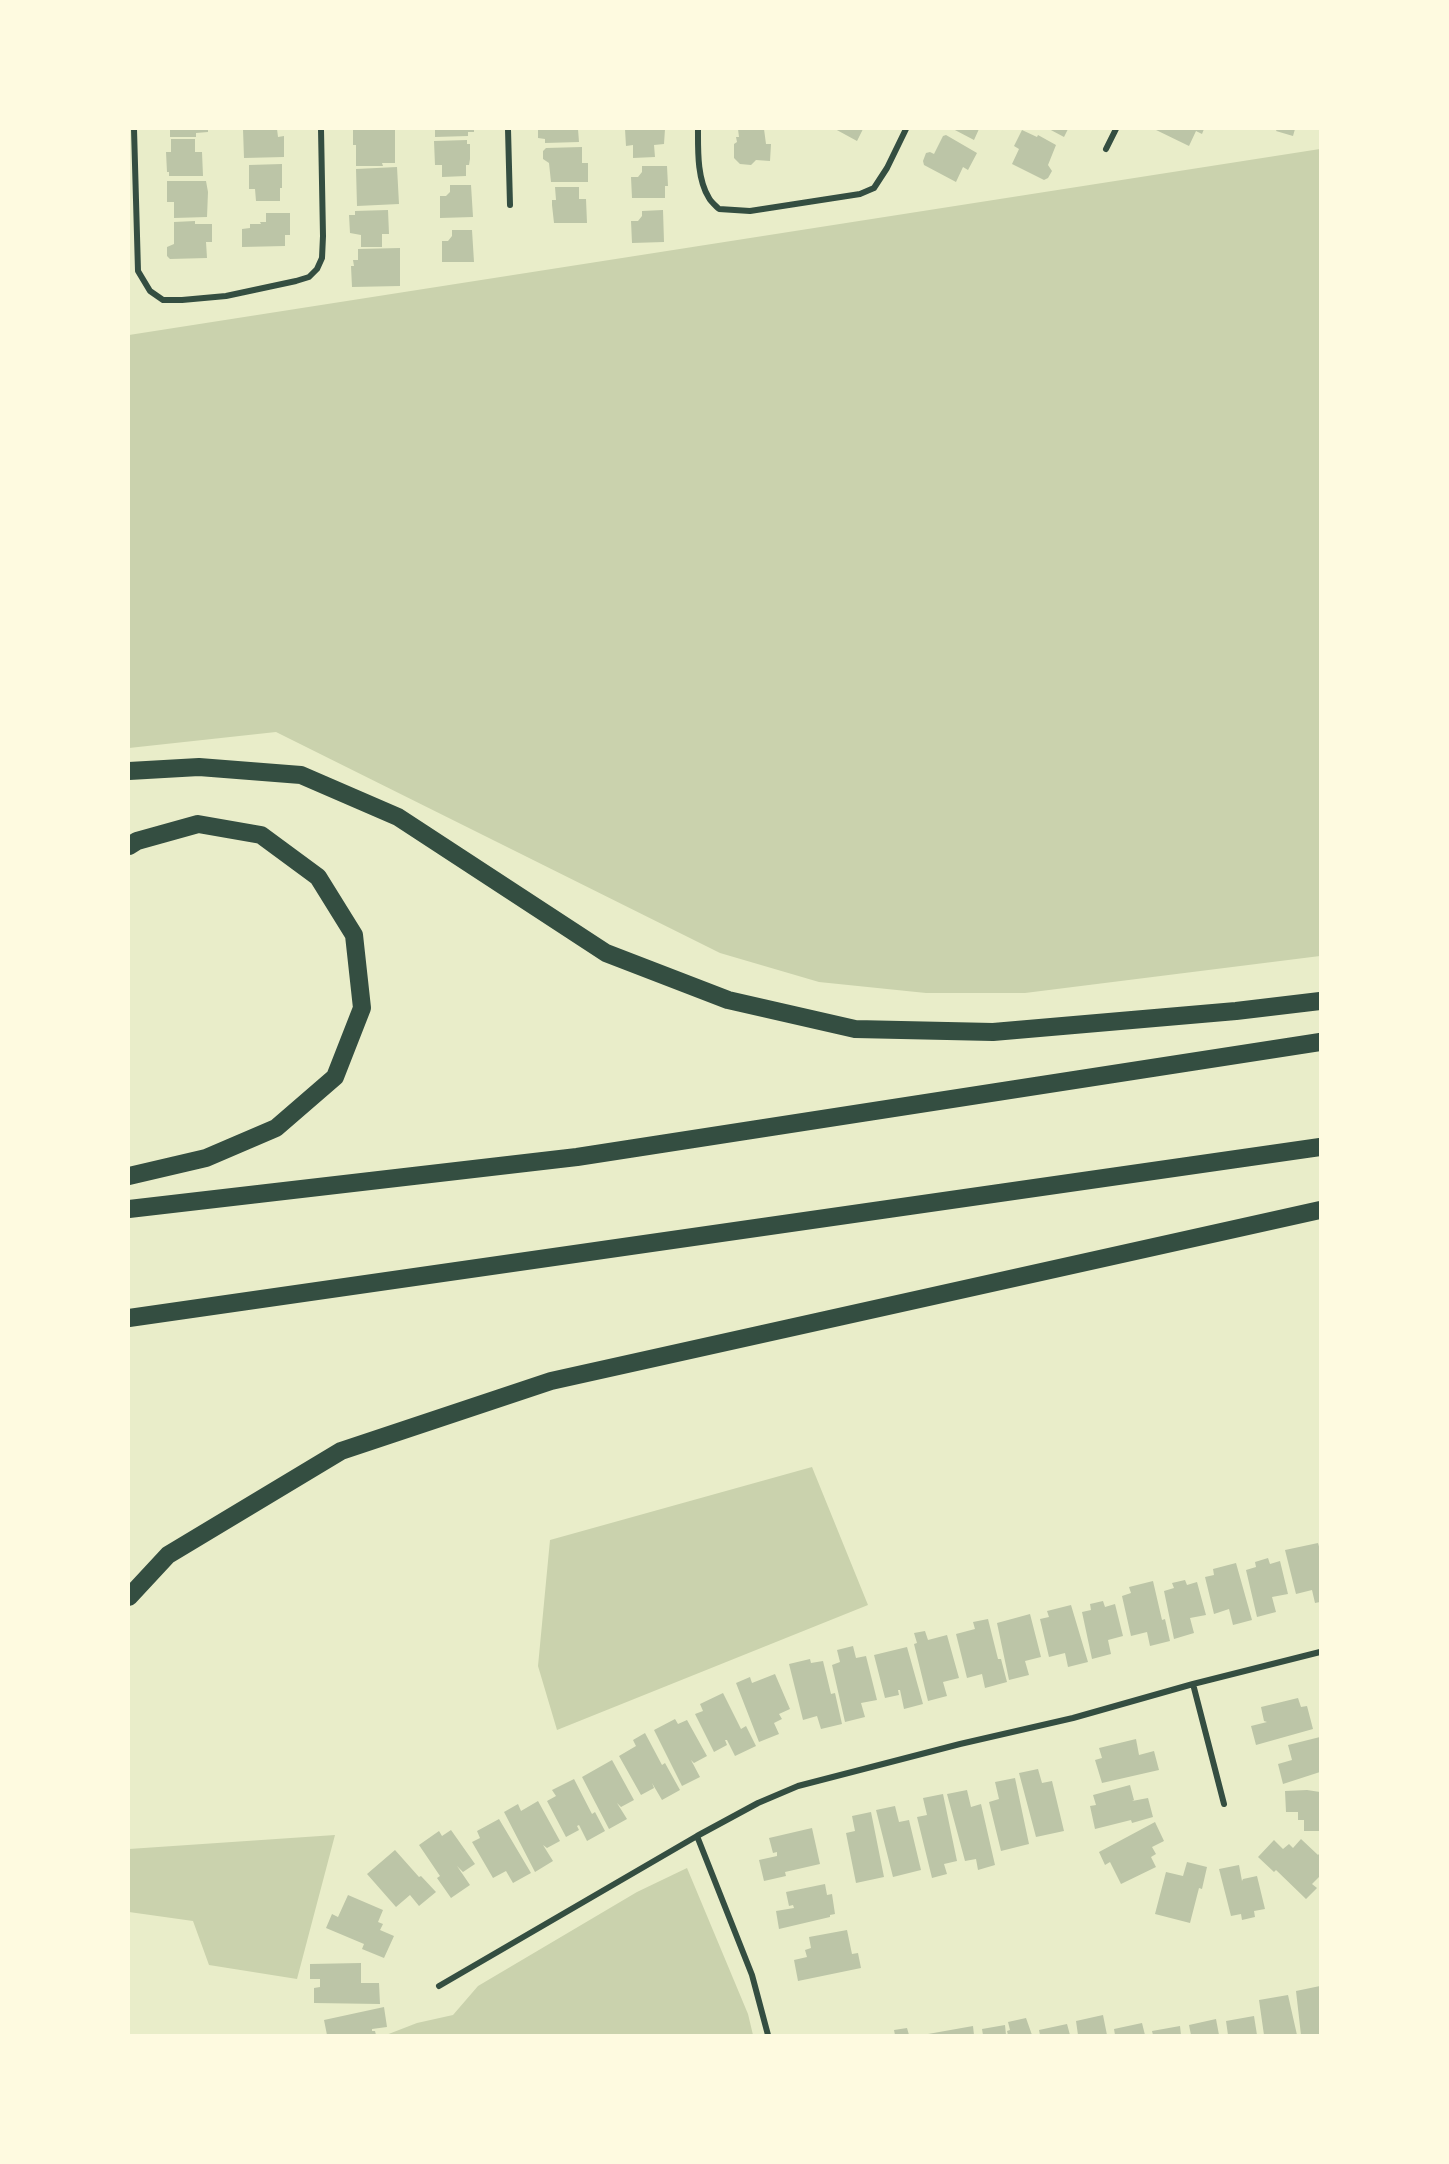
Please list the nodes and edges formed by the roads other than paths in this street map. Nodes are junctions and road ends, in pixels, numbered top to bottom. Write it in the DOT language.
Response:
graph roads {
  1 [pos="134,129"];
  2 [pos="321,129"];
  3 [pos="508,129"];
  4 [pos="698,129"];
  5 [pos="906,129"];
  6 [pos="1116,129"];
  7 [pos="1106,149"];
  8 [pos="510,205"];
  9 [pos="129,771"];
  10 [pos="129,846"];
  11 [pos="1320,1001"];
  12 [pos="1320,1042"];
  13 [pos="1320,1147"];
  14 [pos="129,1176"];
  15 [pos="129,1209"];
  16 [pos="1320,1210"];
  17 [pos="129,1318"];
  18 [pos="129,1597"];
  19 [pos="1320,1652"];
  20 [pos="1193,1684"];
  21 [pos="1224,1804"];
  22 [pos="697,1836"];
  23 [pos="439,1986"];
  24 [pos="768,2035"];
  1 -- 2 [label="street"];
  3 -- 8 [label="street"];
  4 -- 5 [label="street"];
  6 -- 7 [label="street"];
  9 -- 11 [label="highway"];
  10 -- 14 [label="highway"];
  12 -- 15 [label="highway"];
  13 -- 17 [label="highway"];
  16 -- 18 [label="highway"];
  19 -- 20 [label="street"];
  20 -- 21 [label="street"];
  20 -- 22 [label="street"];
  22 -- 23 [label="street"];
  22 -- 24 [label="street"];
}
